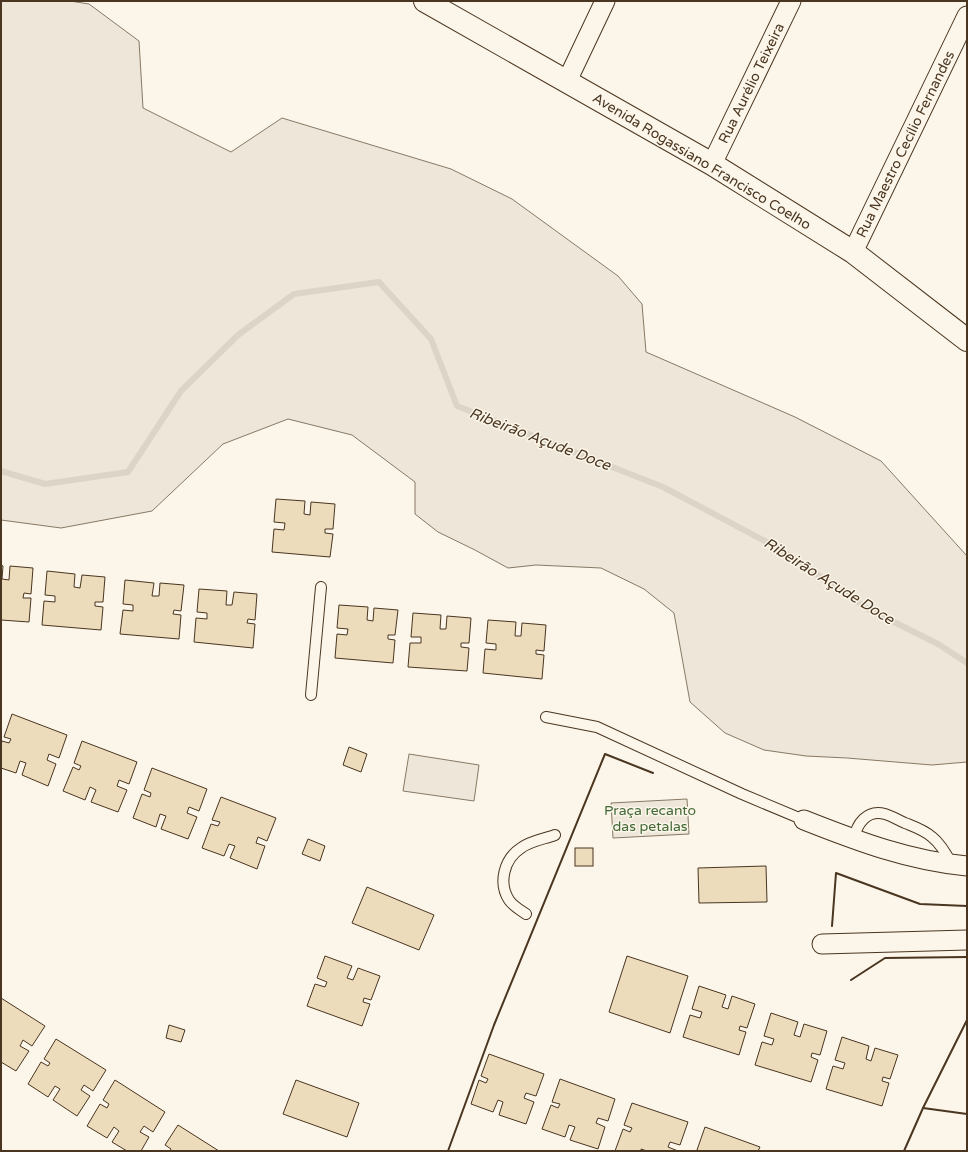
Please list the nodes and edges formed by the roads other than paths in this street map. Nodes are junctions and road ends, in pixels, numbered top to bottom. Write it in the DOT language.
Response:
graph roads {
  1 [pos="425,1"];
  2 [pos="605,1"];
  3 [pos="791,1"];
  4 [pos="967,16"];
  5 [pos="567,81"];
  6 [pos="712,164"];
  7 [pos="853,252"];
  8 [pos="967,340"];
  9 [pos="321,587"];
  10 [pos="311,695"];
  11 [pos="546,717"];
  12 [pos="804,820"];
  13 [pos="556,835"];
  14 [pos="854,840"];
  15 [pos="959,865"];
  16 [pos="526,914"];
  17 [pos="967,940"];
  18 [pos="822,944"];
  1 -- 5 [label="street, Avenida Rogassiano Francisco Coelho"];
  2 -- 5 [label="street"];
  3 -- 6 [label="street, Rua Aurélio Teixeira"];
  4 -- 7 [label="street, Rua Maestro Cecílio Fernandes"];
  5 -- 6 [label="street, Avenida Rogassiano Francisco Coelho"];
  6 -- 7 [label="street, Avenida Rogassiano Francisco Coelho"];
  7 -- 8 [label="street, Avenida Rogassiano Francisco Coelho"];
  9 -- 10 [label="lane"];
  11 -- 12 [label="lane"];
  12 -- 14 [label="street"];
  13 -- 16 [label="lane"];
  14 -- 15 [label="street"];
  14 -- 15 [label="lane"];
  17 -- 18 [label="street"];
}
